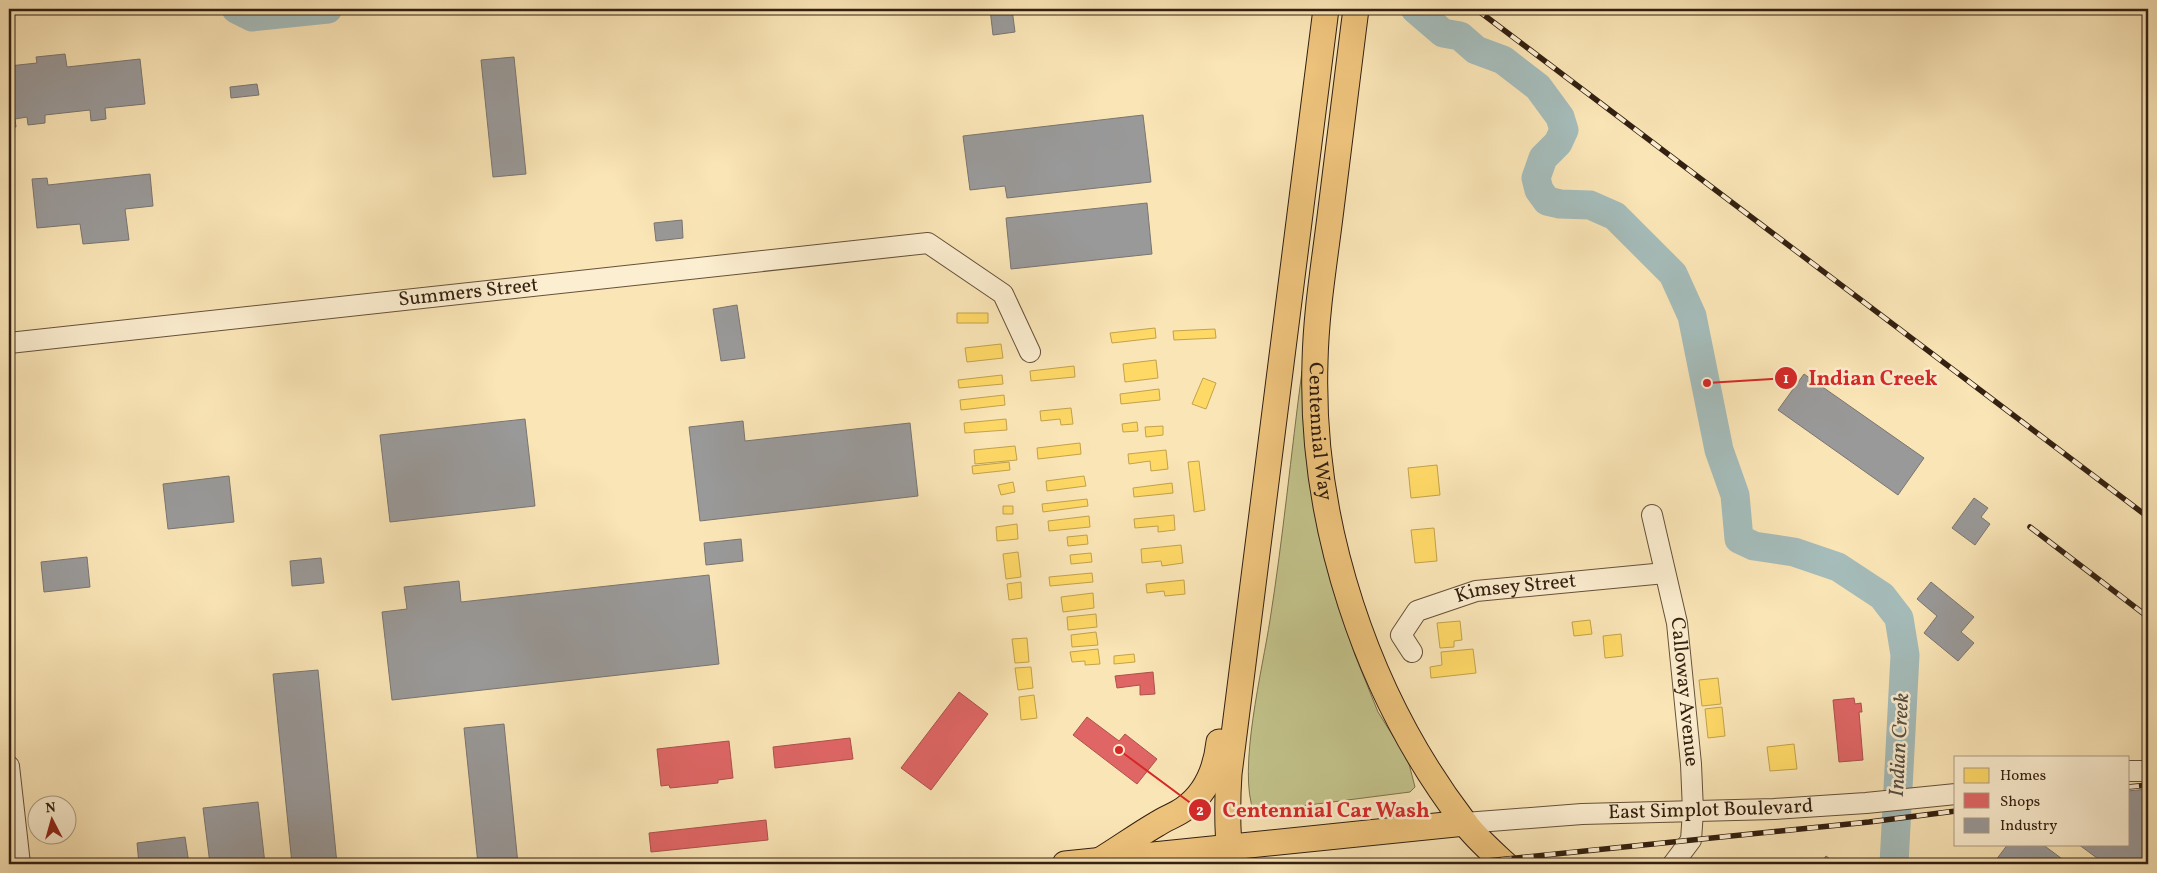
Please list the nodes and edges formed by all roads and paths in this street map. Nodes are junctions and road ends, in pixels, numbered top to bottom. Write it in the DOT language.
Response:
graph roads {
  1 [pos="1356,9"];
  2 [pos="1325,14"];
  3 [pos="9,343"];
  4 [pos="1030,352"];
  5 [pos="1272,443"];
  6 [pos="1652,515"];
  7 [pos="1666,573"];
  8 [pos="1412,652"];
  9 [pos="9,766"];
  10 [pos="2130,771"];
  11 [pos="2148,771"];
  12 [pos="1954,794"];
  13 [pos="1693,811"];
  14 [pos="1465,823"];
  15 [pos="1230,855"];
  16 [pos="1102,860"];
  17 [pos="20,864"];
  18 [pos="1069,864"];
  19 [pos="1505,864"];
  20 [pos="1674,864"];
  1 -- 14 [label="main road, Centennial Way"];
  2 -- 5 [label="main road, Centennial Way"];
  3 -- 4 [label="street, Summers Street"];
  5 -- 15 [label="main road, Centennial Way"];
  5 -- 16 [label="main road"];
  6 -- 7 [label="street, Calloway Avenue"];
  7 -- 8 [label="street, Kimsey Street"];
  7 -- 13 [label="street, Calloway Avenue"];
  9 -- 17 [label="street"];
  10 -- 11 [label="street"];
  12 -- 13 [label="street, East Simplot Boulevard"];
  13 -- 14 [label="street, East Simplot Boulevard"];
  13 -- 20 [label="street, Calloway Avenue"];
  14 -- 15 [label="main road"];
  14 -- 19 [label="main road, Centennial Way"];
  15 -- 16 [label="main road"];
  16 -- 18 [label="main road"];
}
